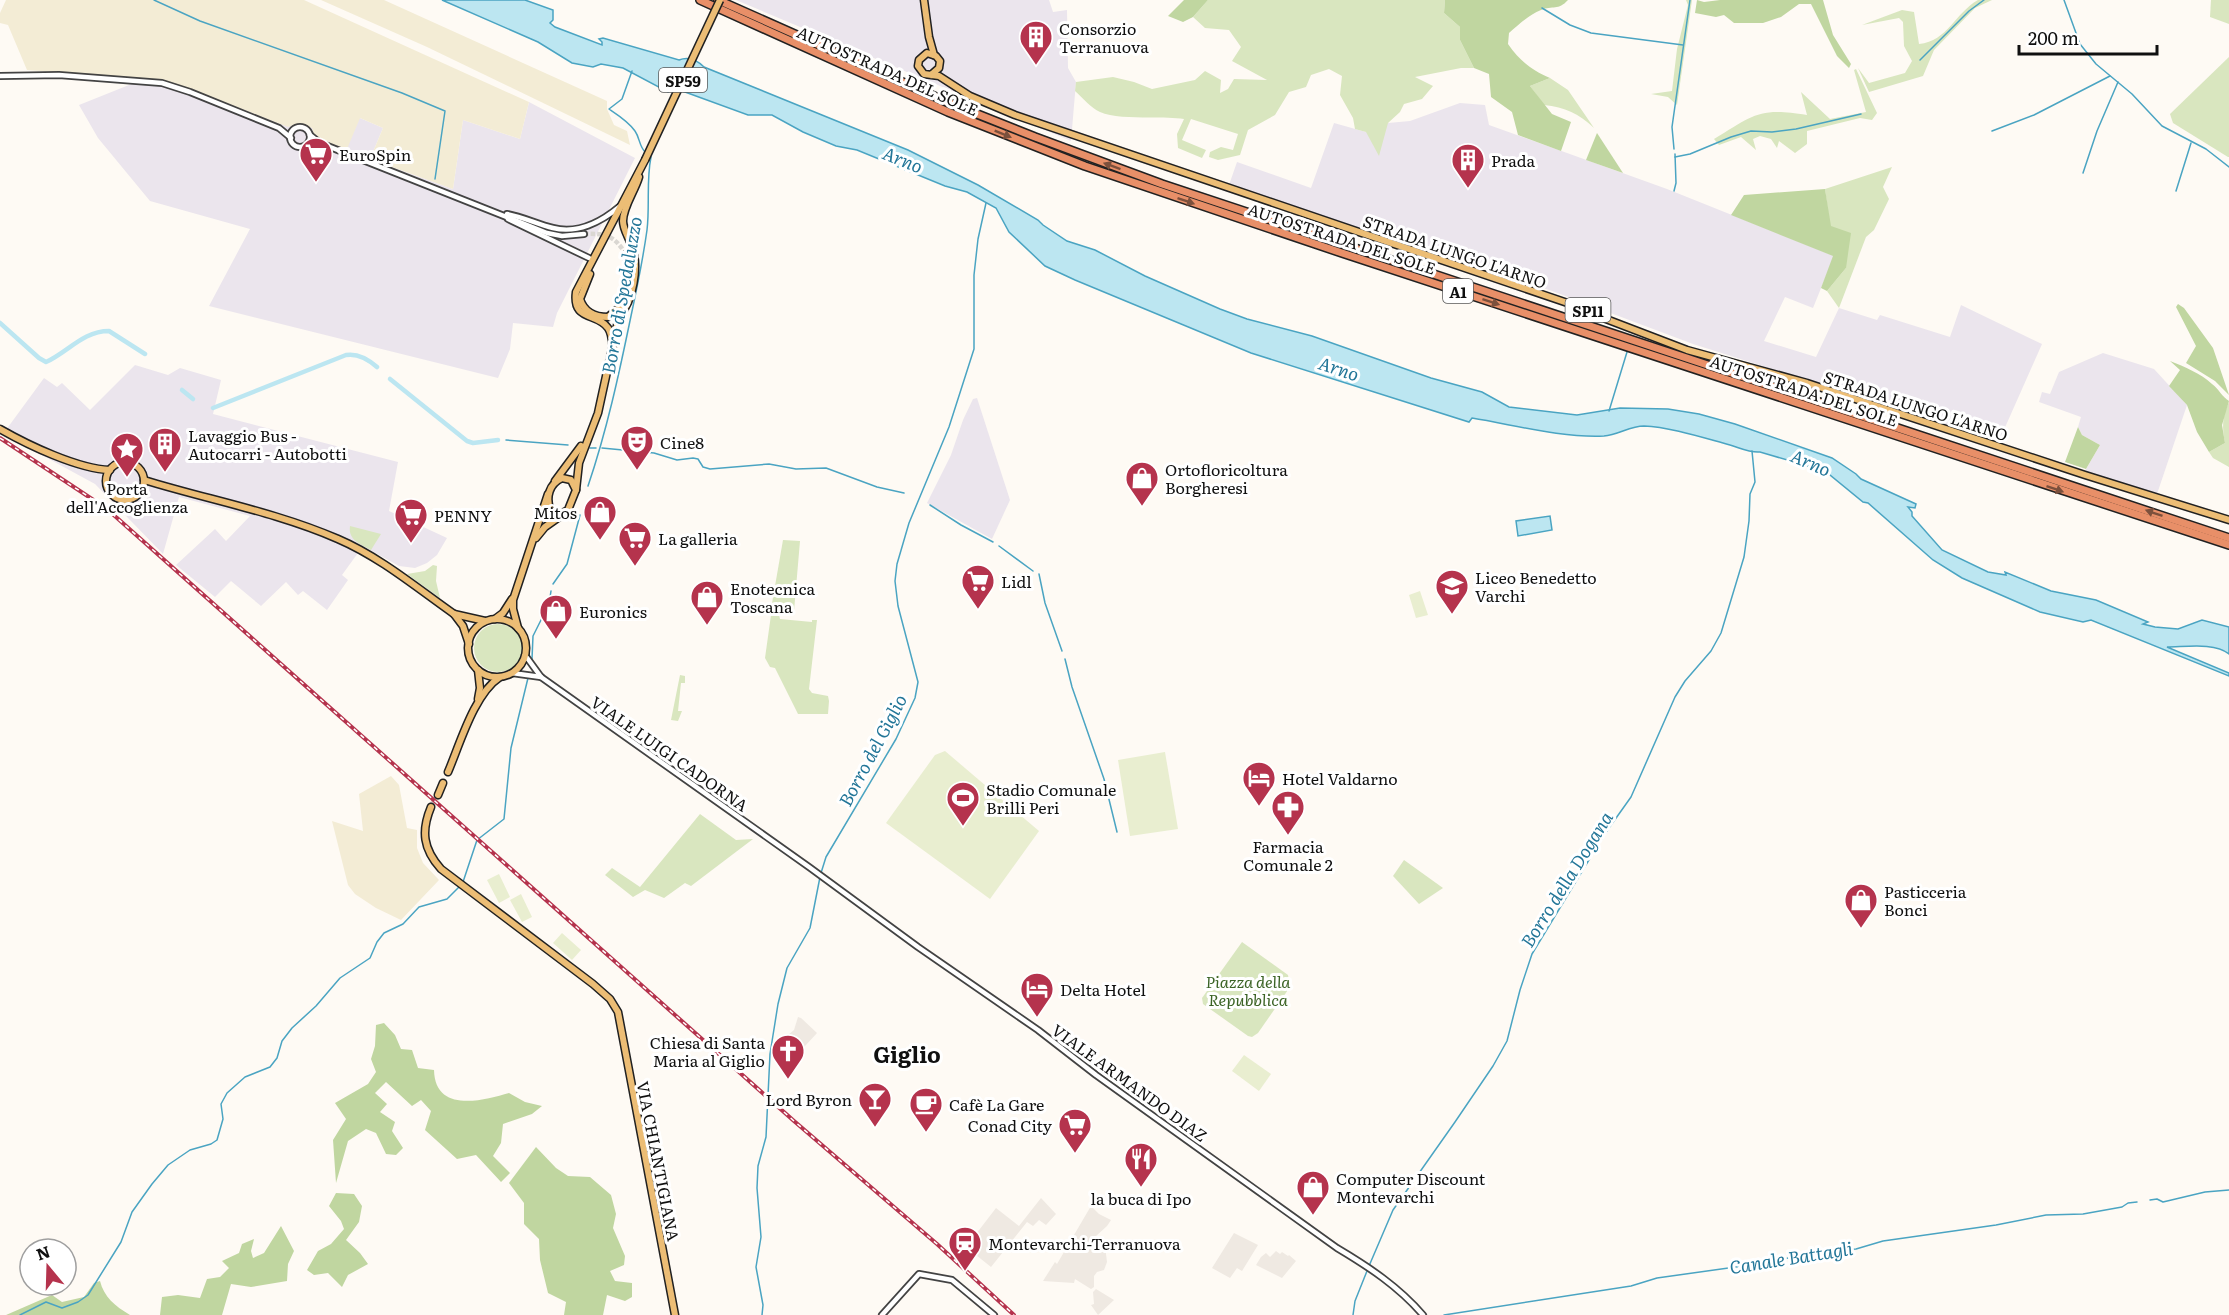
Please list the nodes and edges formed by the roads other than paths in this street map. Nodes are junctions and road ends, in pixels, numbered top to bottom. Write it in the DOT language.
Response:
graph roads {
  1 [pos="700,0"];
  2 [pos="719,0"];
  3 [pos="924,0"];
  4 [pos="929,37"];
  5 [pos="923,55"];
  6 [pos="934,55"];
  7 [pos="940,64"];
  8 [pos="931,75"];
  9 [pos="0,76"];
  10 [pos="951,85"];
  11 [pos="279,128"];
  12 [pos="294,129"];
  13 [pos="310,135"];
  14 [pos="291,138"];
  15 [pos="320,143"];
  16 [pos="306,144"];
  17 [pos="645,160"];
  18 [pos="640,174"];
  19 [pos="619,207"];
  20 [pos="496,212"];
  21 [pos="584,234"];
  22 [pos="626,254"];
  23 [pos="589,258"];
  24 [pos="625,289"];
  25 [pos="620,307"];
  26 [pos="620,315"];
  27 [pos="613,352"];
  28 [pos="594,425"];
  29 [pos="0,429"];
  30 [pos="94,470"];
  31 [pos="110,471"];
  32 [pos="144,480"];
  33 [pos="106,481"];
  34 [pos="554,483"];
  35 [pos="161,486"];
  36 [pos="142,490"];
  37 [pos="576,490"];
  38 [pos="548,494"];
  39 [pos="561,515"];
  40 [pos="2229,520"];
  41 [pos="2229,538"];
  42 [pos="532,543"];
  43 [pos="2229,545"];
  44 [pos="516,591"];
  45 [pos="454,614"];
  46 [pos="490,620"];
  47 [pos="518,628"];
  48 [pos="469,644"];
  49 [pos="525,655"];
  50 [pos="478,670"];
  51 [pos="512,673"];
  52 [pos="500,677"];
  53 [pos="541,677"];
  54 [pos="476,707"];
  55 [pos="448,772"];
  56 [pos="443,783"];
  57 [pos="438,795"];
  58 [pos="431,807"];
  59 [pos="815,872"];
  60 [pos="675,1315"];
  61 [pos="882,1315"];
  62 [pos="994,1315"];
  63 [pos="1423,1315"];
  1 -- 43 [label="highway, AUTOSTRADA DEL SOLE / A1, one-way"];
  2 -- 17 [label="main road, SP59, bridge"];
  41 -- 2 [label="highway, AUTOSTRADA DEL SOLE / A1, one-way"];
  3 -- 4 [label="main road"];
  4 -- 5 [label="main road"];
  4 -- 6 [label="main road"];
  5 -- 6 [label="main road"];
  5 -- 8 [label="main road"];
  6 -- 7 [label="main road"];
  7 -- 8 [label="main road"];
  7 -- 10 [label="main road"];
  8 -- 10 [label="main road, STRADA LUNGO L'ARNO / SP11"];
  9 -- 11 [label="street"];
  10 -- 40 [label="main road, STRADA LUNGO L'ARNO / SP11"];
  11 -- 12 [label="street"];
  11 -- 14 [label="street"];
  12 -- 13 [label="street"];
  12 -- 14 [label="street"];
  13 -- 15 [label="street"];
  13 -- 16 [label="street"];
  14 -- 16 [label="street"];
  15 -- 16 [label="street"];
  15 -- 20 [label="street"];
  17 -- 18 [label="main road"];
  17 -- 19 [label="main road, SP59"];
  18 -- 25 [label="main road"];
  18 -- 26 [label="main road"];
  19 -- 20 [label="street"];
  19 -- 27 [label="main road, SP59"];
  20 -- 21 [label="street"];
  20 -- 23 [label="street"];
  22 -- 24 [label="street"];
  24 -- 25 [label="main road"];
  25 -- 26 [label="main road"];
  26 -- 27 [label="main road"];
  27 -- 28 [label="main road"];
  28 -- 34 [label="main road"];
  28 -- 37 [label="main road"];
  29 -- 30 [label="main road"];
  30 -- 31 [label="main road"];
  30 -- 33 [label="main road"];
  31 -- 32 [label="main road"];
  31 -- 33 [label="main road"];
  32 -- 35 [label="main road"];
  32 -- 36 [label="main road"];
  33 -- 36 [label="main road"];
  34 -- 37 [label="main road"];
  34 -- 38 [label="main road"];
  35 -- 36 [label="main road"];
  35 -- 45 [label="main road"];
  37 -- 39 [label="main road"];
  38 -- 39 [label="main road"];
  38 -- 42 [label="main road"];
  39 -- 42 [label="main road"];
  42 -- 44 [label="main road"];
  44 -- 46 [label="main road"];
  44 -- 47 [label="main road"];
  45 -- 46 [label="main road"];
  45 -- 48 [label="main road"];
  46 -- 47 [label="main road"];
  46 -- 48 [label="main road"];
  47 -- 49 [label="main road"];
  48 -- 50 [label="main road"];
  49 -- 51 [label="main road"];
  49 -- 53 [label="street, VIALE LUIGI CADORNA"];
  50 -- 52 [label="main road"];
  50 -- 54 [label="main road"];
  51 -- 52 [label="main road"];
  51 -- 53 [label="street, VIALE LUIGI CADORNA"];
  52 -- 54 [label="main road"];
  53 -- 59 [label="street, VIALE LUIGI CADORNA"];
  54 -- 55 [label="main road"];
  56 -- 57 [label="main road"];
  58 -- 60 [label="main road, VIA CHIANTIGIANA"];
  59 -- 63 [label="street, VIALE ARMANDO DIAZ"];
  61 -- 62 [label="street"];
}
